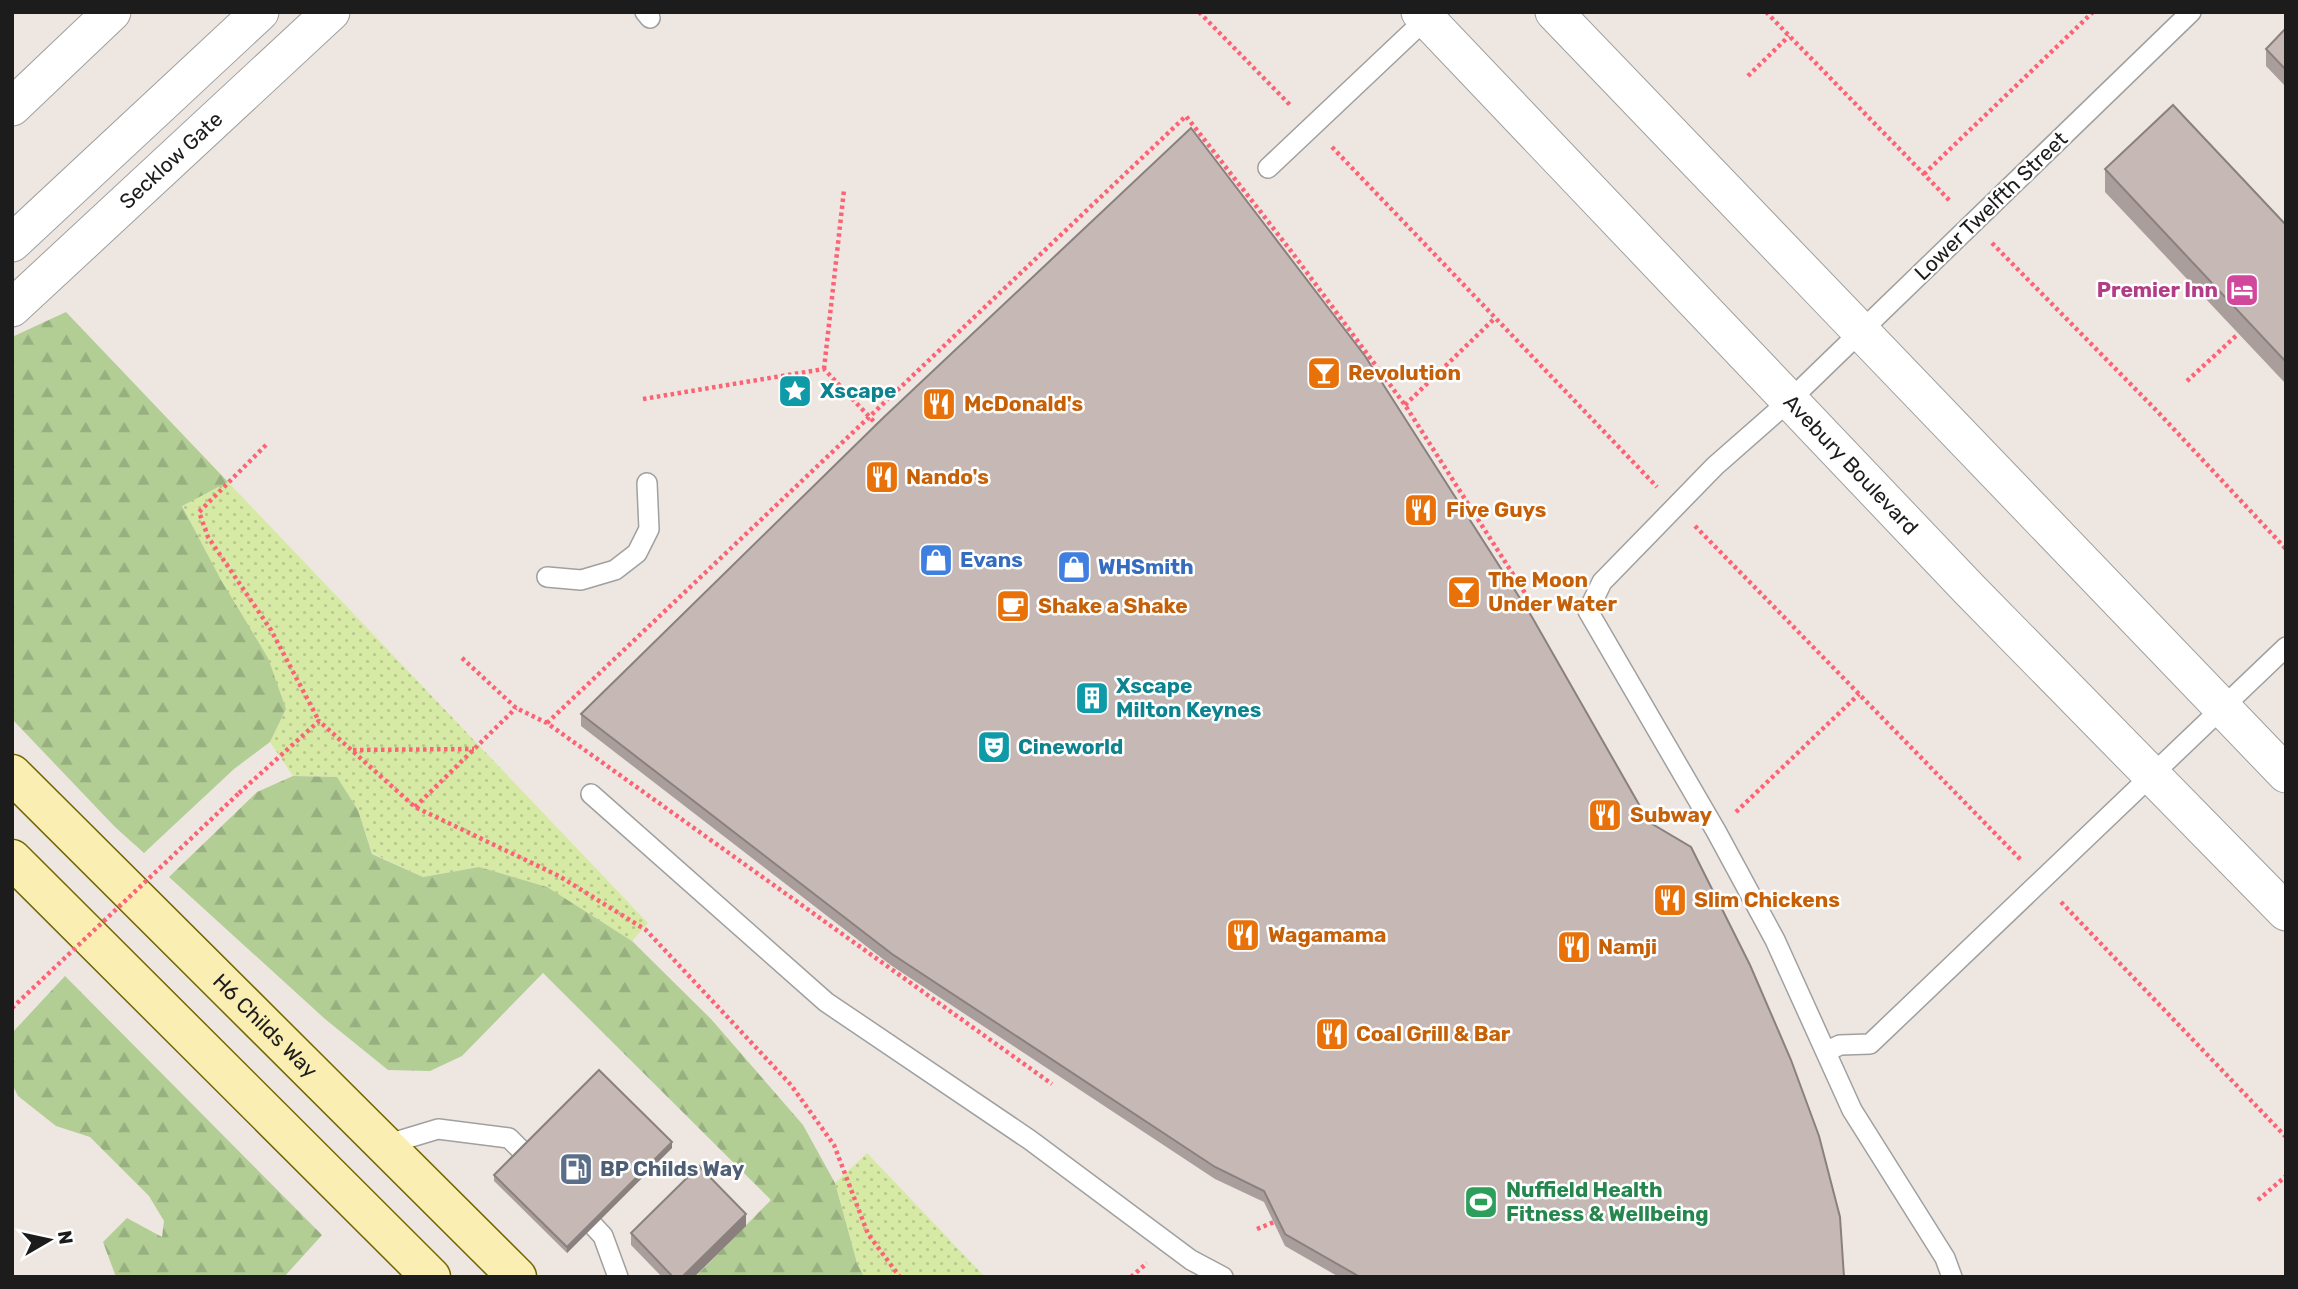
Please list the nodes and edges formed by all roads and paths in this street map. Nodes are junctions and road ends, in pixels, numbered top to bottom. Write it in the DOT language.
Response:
graph roads {
  1 [pos="112,12"];
  2 [pos="260,12"];
  3 [pos="331,12"];
  4 [pos="1199,12"];
  5 [pos="1554,12"];
  6 [pos="1766,12"];
  7 [pos="2093,12"];
  8 [pos="2191,12"];
  9 [pos="1427,14"];
  10 [pos="1789,36"];
  11 [pos="1748,76"];
  12 [pos="12,107"];
  13 [pos="1312,126"];
  14 [pos="1268,168"];
  15 [pos="1924,174"];
  16 [pos="844,190"];
  17 [pos="1973,224"];
  18 [pos="12,243"];
  19 [pos="12,308"];
  20 [pos="1495,318"];
  21 [pos="1861,332"];
  22 [pos="2238,334"];
  23 [pos="824,369"];
  24 [pos="2188,381"];
  25 [pos="643,399"];
  26 [pos="1790,400"];
  27 [pos="1405,405"];
  28 [pos="869,418"];
  29 [pos="883,430"];
  30 [pos="266,445"];
  31 [pos="647,483"];
  32 [pos="1675,507"];
  33 [pos="2286,549"];
  34 [pos="547,577"];
  35 [pos="1532,604"];
  36 [pos="2286,647"];
  37 [pos="462,658"];
  38 [pos="1859,694"];
  39 [pos="2221,707"];
  40 [pos="516,708"];
  41 [pos="319,721"];
  42 [pos="547,723"];
  43 [pos="475,749"];
  44 [pos="352,750"];
  45 [pos="2151,773"];
  46 [pos="12,774"];
  47 [pos="2286,774"];
  48 [pos="591,794"];
  49 [pos="415,807"];
  50 [pos="1716,831"];
  51 [pos="12,859"];
  52 [pos="2041,880"];
  53 [pos="2286,912"];
  54 [pos="12,1008"];
  55 [pos="1827,1051"];
  56 [pos="1052,1084"];
  57 [pos="2286,1136"];
  58 [pos="385,1145"];
  59 [pos="2286,1175"];
  60 [pos="547,1177"];
  61 [pos="565,1197"];
  62 [pos="2258,1200"];
  63 [pos="1274,1222"];
  64 [pos="1256,1229"];
  65 [pos="431,1277"];
  66 [pos="517,1277"];
  67 [pos="618,1277"];
  68 [pos="900,1277"];
  69 [pos="1223,1277"];
  70 [pos="1952,1277"];
  1 -- 12 [label="street"];
  2 -- 18 [label="street"];
  3 -- 19 [label="street, Secklow Gate"];
  4 -- 13 [label="path"];
  5 -- 21 [label="street"];
  6 -- 10 [label="path"];
  7 -- 15 [label="path"];
  8 -- 17 [label="lane, Lower Twelfth Street"];
  9 -- 13 [label="lane"];
  9 -- 26 [label="street, Avebury Boulevard"];
  10 -- 11 [label="path"];
  10 -- 15 [label="path"];
  13 -- 14 [label="lane"];
  13 -- 20 [label="path"];
  15 -- 17 [label="path"];
  16 -- 23 [label="path"];
  17 -- 21 [label="lane, Lower Twelfth Street"];
  17 -- 33 [label="path"];
  20 -- 27 [label="path"];
  20 -- 32 [label="path"];
  21 -- 26 [label="lane, Lower Twelfth Street"];
  21 -- 39 [label="street"];
  22 -- 24 [label="path"];
  23 -- 25 [label="path"];
  23 -- 28 [label="path"];
  26 -- 32 [label="lane, Lower Twelfth Street"];
  26 -- 45 [label="street, Avebury Boulevard"];
  27 -- 28 [label="path"];
  27 -- 35 [label="path"];
  28 -- 29 [label="path"];
  28 -- 42 [label="path"];
  30 -- 41 [label="path"];
  31 -- 34 [label="lane"];
  32 -- 38 [label="path"];
  32 -- 50 [label="lane, Lower Twelfth Street"];
  36 -- 39 [label="lane"];
  37 -- 40 [label="path"];
  38 -- 50 [label="path"];
  38 -- 52 [label="path"];
  39 -- 45 [label="lane"];
  39 -- 47 [label="street"];
  40 -- 42 [label="path"];
  40 -- 43 [label="path"];
  41 -- 44 [label="path"];
  41 -- 54 [label="path, bridge"];
  42 -- 56 [label="path"];
  43 -- 44 [label="path"];
  43 -- 49 [label="path"];
  44 -- 49 [label="path"];
  45 -- 52 [label="lane"];
  45 -- 53 [label="street, Avebury Boulevard"];
  46 -- 58 [label="street, H6 Childs Way"];
  48 -- 69 [label="lane"];
  49 -- 68 [label="path"];
  50 -- 55 [label="lane"];
  51 -- 65 [label="street"];
  52 -- 55 [label="lane"];
  52 -- 57 [label="path"];
  55 -- 70 [label="lane"];
  58 -- 60 [label="lane"];
  58 -- 66 [label="street, H6 Childs Way"];
  59 -- 62 [label="path"];
  61 -- 67 [label="lane"];
  63 -- 64 [label="path"];
}
